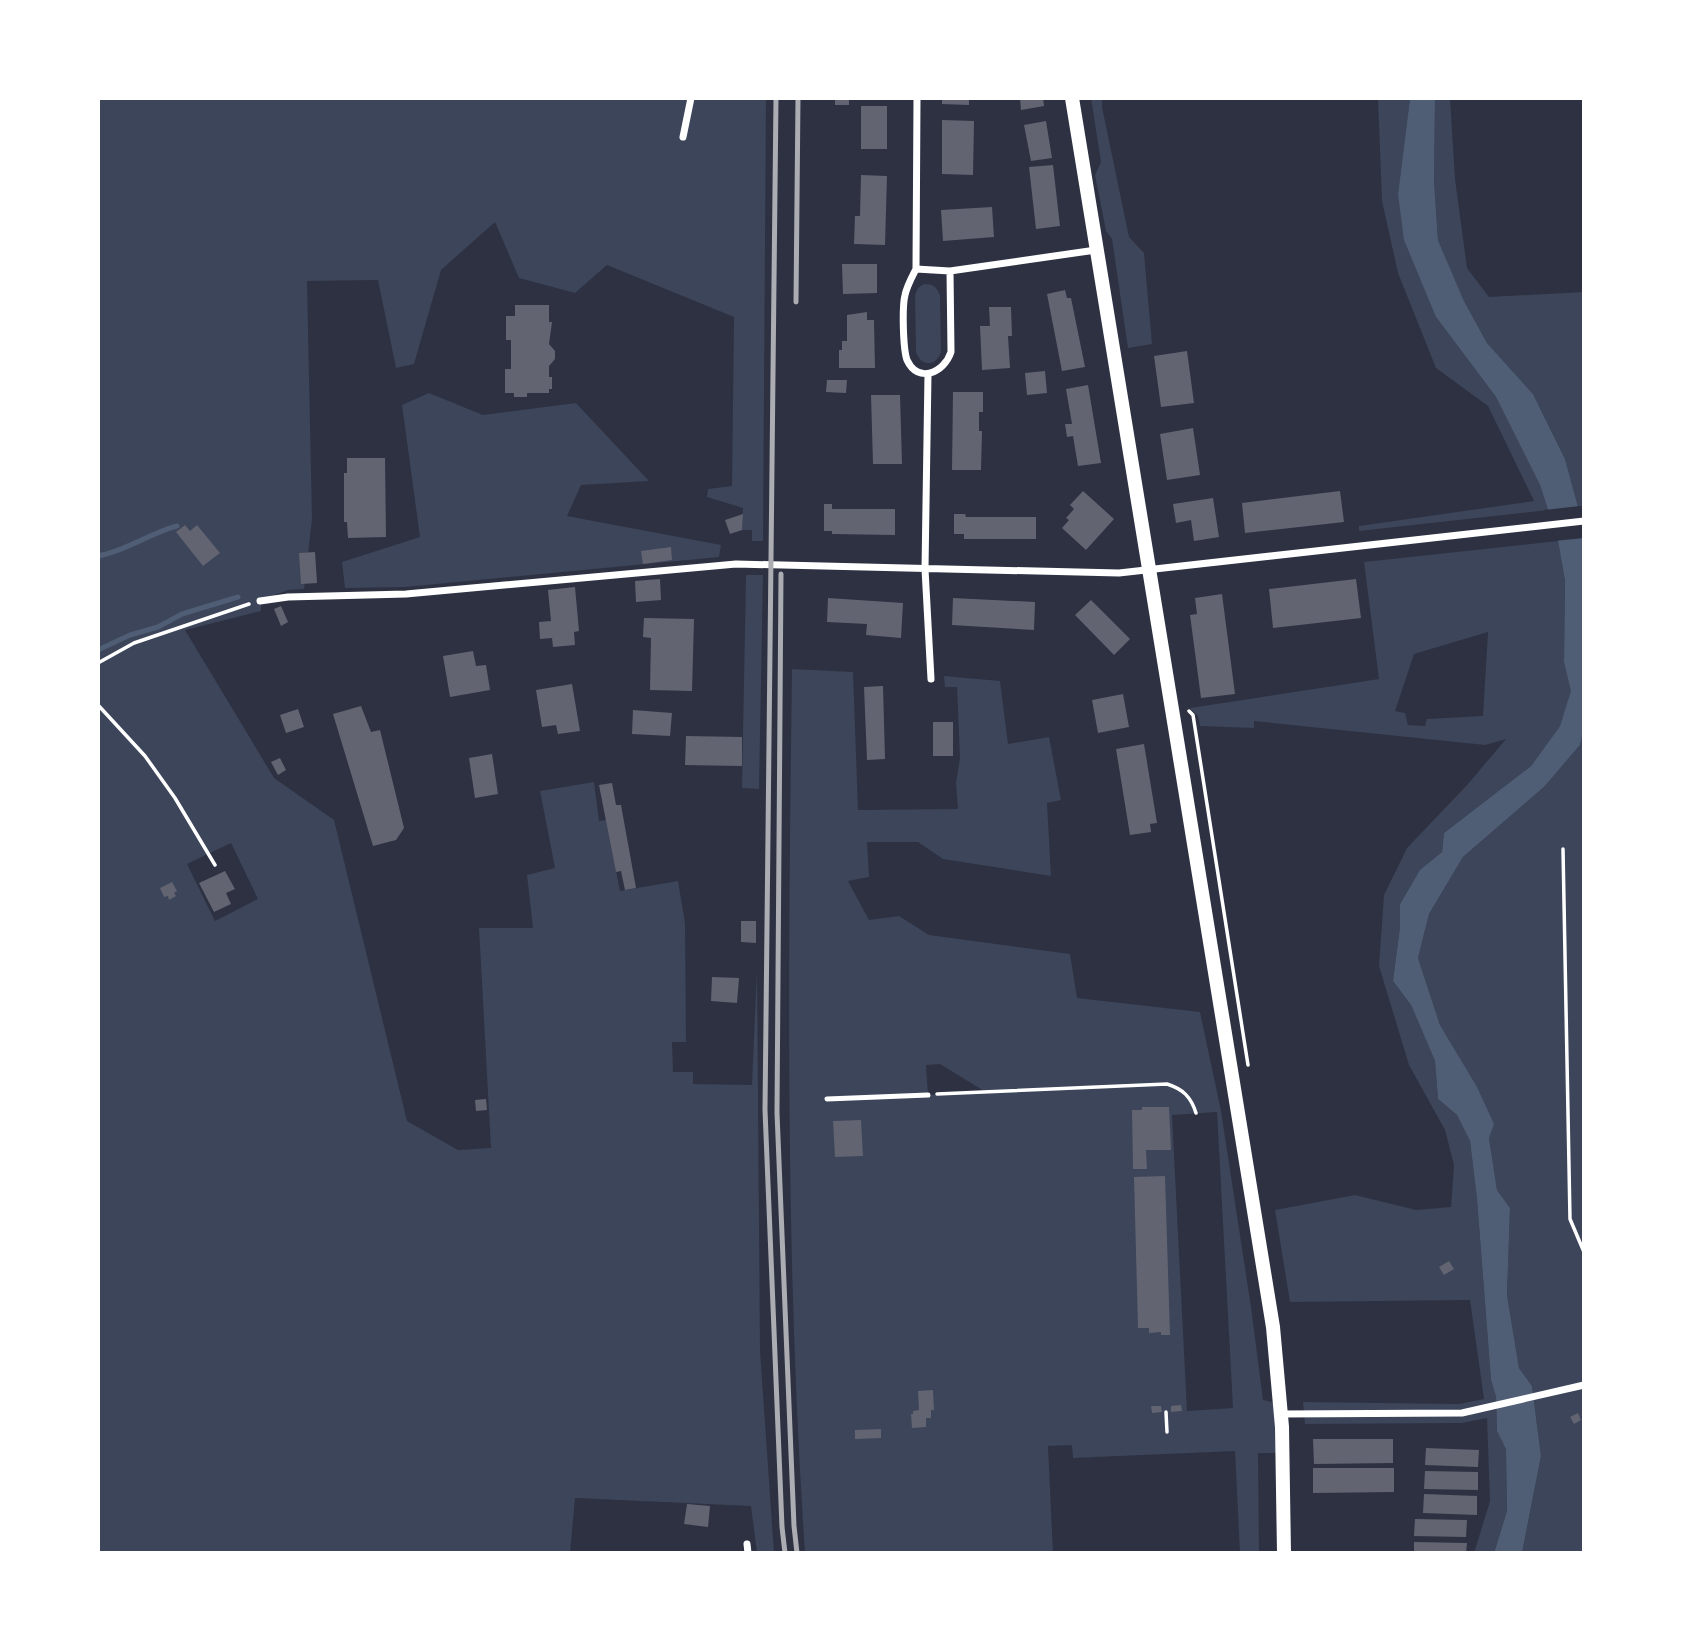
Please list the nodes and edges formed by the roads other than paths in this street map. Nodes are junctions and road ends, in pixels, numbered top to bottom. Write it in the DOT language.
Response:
graph roads {
  1 [pos="691,98"];
  2 [pos="918,98"];
  3 [pos="1072,98"];
  4 [pos="683,137"];
  5 [pos="1096,250"];
  6 [pos="916,270"];
  7 [pos="950,271"];
  8 [pos="928,374"];
  9 [pos="1584,521"];
  10 [pos="925,569"];
  11 [pos="1150,570"];
  12 [pos="260,601"];
  13 [pos="931,678"];
  14 [pos="928,1095"];
  15 [pos="827,1099"];
  16 [pos="1584,1385"];
  17 [pos="1281,1414"];
  18 [pos="747,1544"];
  19 [pos="748,1553"];
  20 [pos="1284,1553"];
  1 -- 4 [label="street"];
  2 -- 6 [label="street"];
  3 -- 5 [label="main road"];
  5 -- 7 [label="street"];
  5 -- 11 [label="main road"];
  6 -- 7 [label="street"];
  6 -- 8 [label="street"];
  7 -- 8 [label="street"];
  8 -- 10 [label="street"];
  9 -- 11 [label="street"];
  10 -- 11 [label="street"];
  10 -- 12 [label="street"];
  10 -- 13 [label="street"];
  11 -- 17 [label="main road"];
  14 -- 15 [label="lane"];
  16 -- 17 [label="street"];
  17 -- 20 [label="main road"];
  18 -- 19 [label="street"];
}
